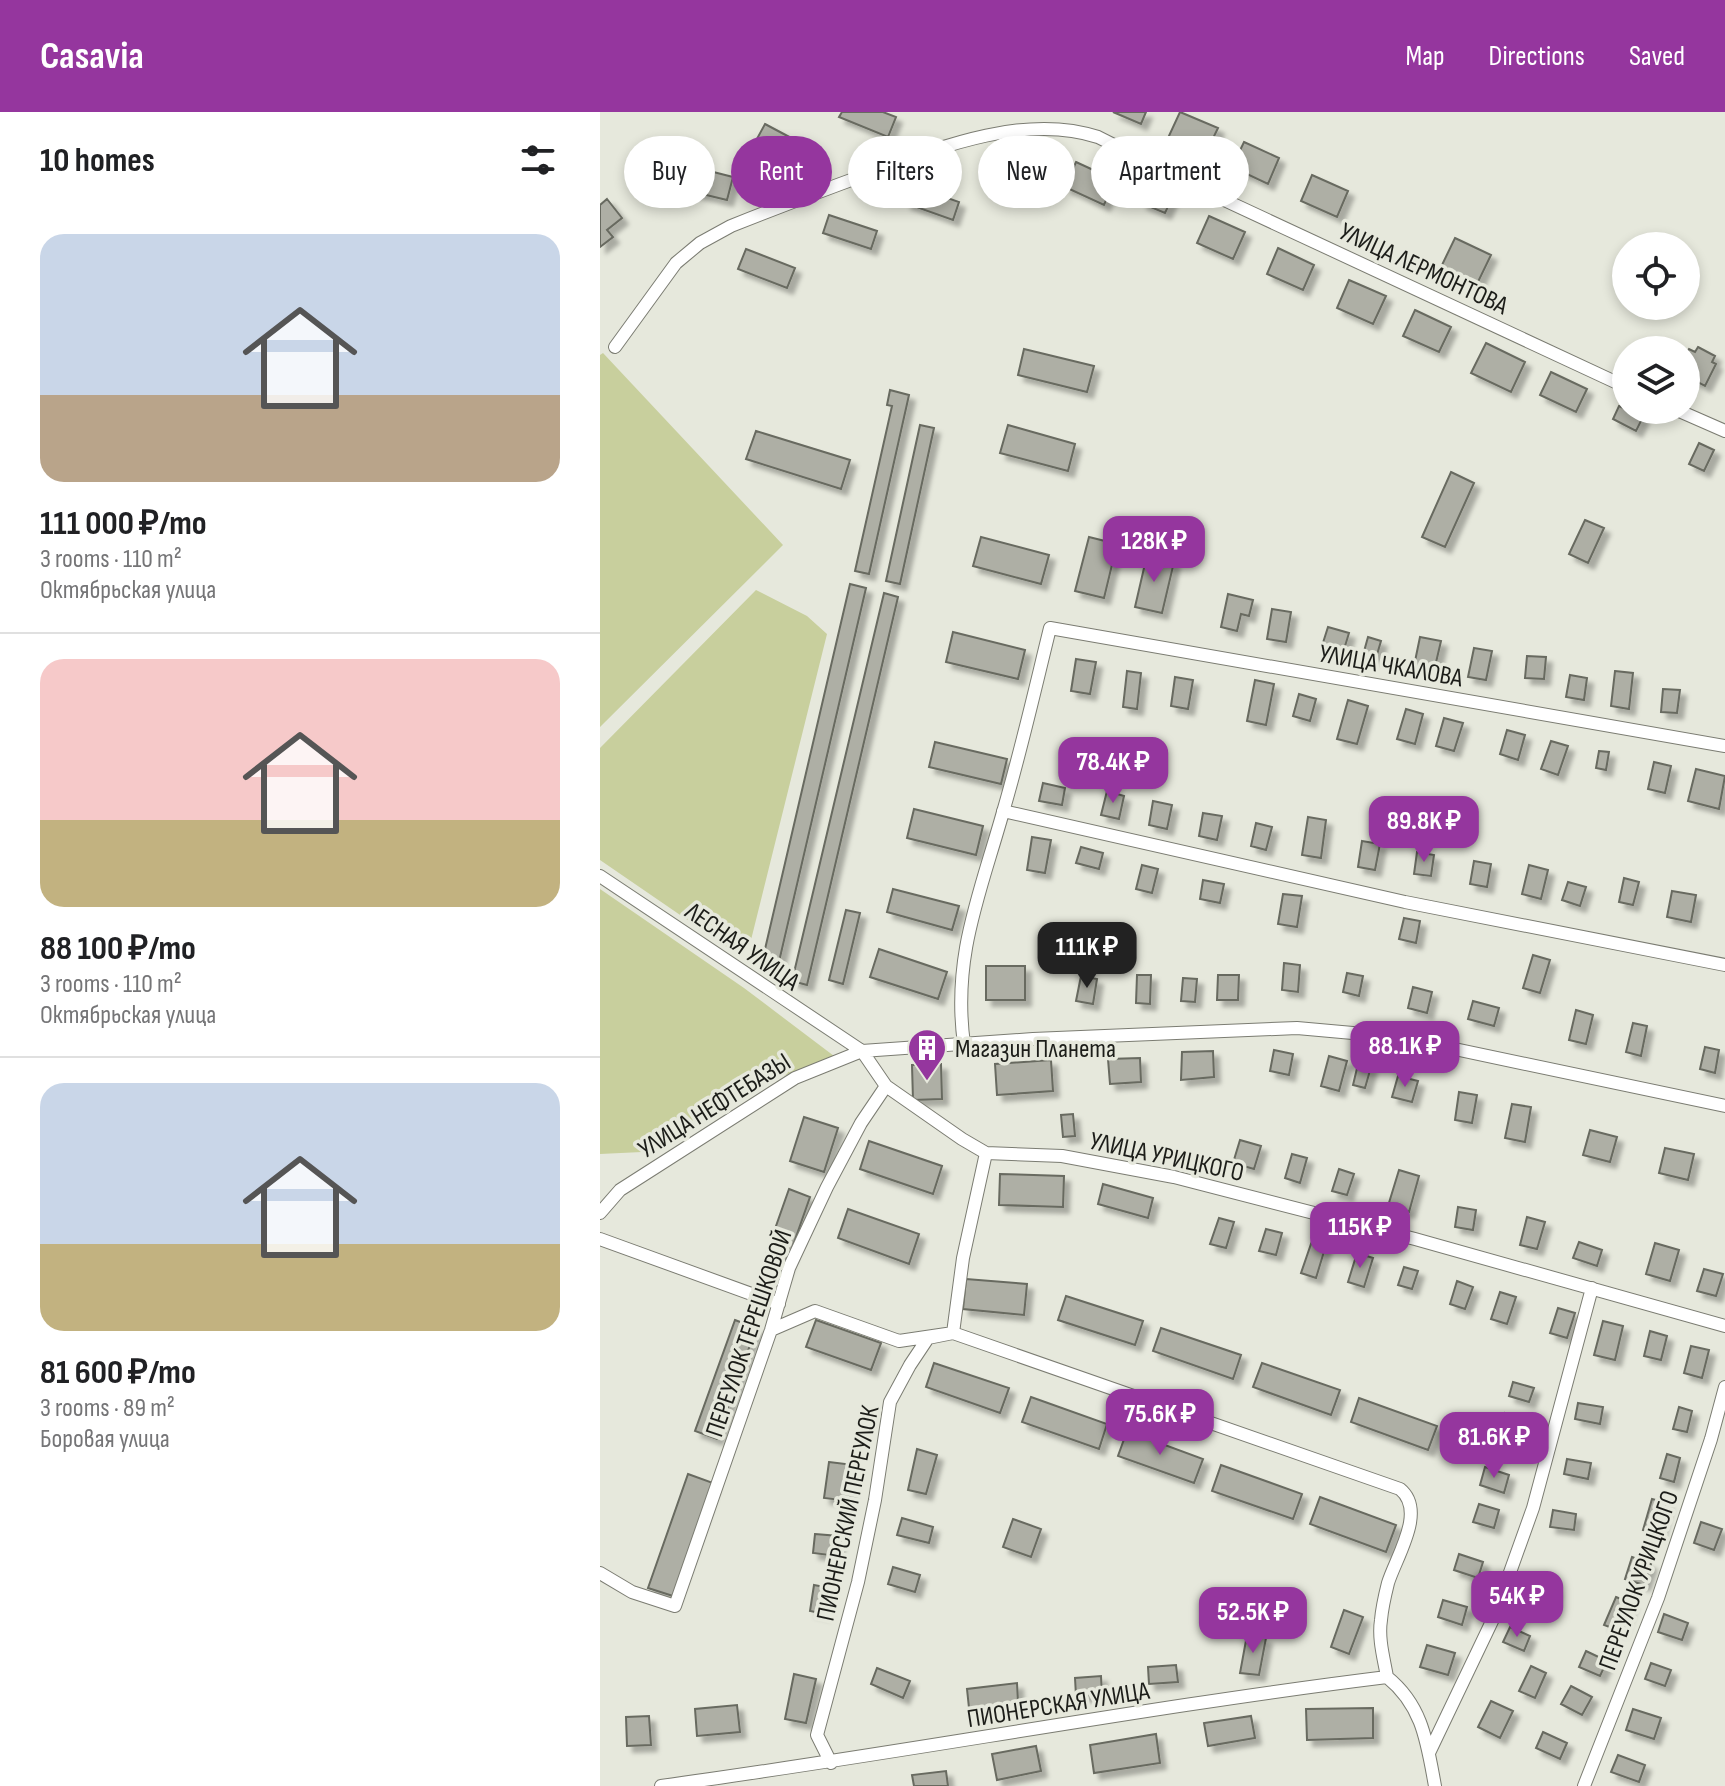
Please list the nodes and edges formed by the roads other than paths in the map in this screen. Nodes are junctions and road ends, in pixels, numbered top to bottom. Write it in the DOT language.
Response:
graph roads {
  1 [pos="615,347"];
  2 [pos="1612,380"];
  3 [pos="1700,420"];
  4 [pos="1725,431"];
  5 [pos="1725,746"];
  6 [pos="1003,811"];
  7 [pos="600,876"];
  8 [pos="1725,965"];
  9 [pos="964,1044"];
  10 [pos="862,1051"];
  11 [pos="886,1086"];
  12 [pos="1725,1106"];
  13 [pos="986,1153"];
  14 [pos="600,1213"];
  15 [pos="600,1239"];
  16 [pos="1592,1288"];
  17 [pos="779,1304"];
  18 [pos="1725,1326"];
  19 [pos="771,1330"];
  20 [pos="953,1333"];
  21 [pos="1725,1387"];
  22 [pos="600,1573"];
  23 [pos="1387,1677"];
  24 [pos="1429,1753"];
  25 [pos="831,1763"];
  26 [pos="661,1786"];
  27 [pos="1435,1786"];
  28 [pos="1584,1786"];
  1 -- 2 [label="street, УЛИЦА ЛЕРМОНТОВА"];
  3 -- 4 [label="street"];
  5 -- 6 [label="street, УЛИЦА ЧКАЛОВА"];
  6 -- 8 [label="street"];
  6 -- 9 [label="street"];
  7 -- 10 [label="street, ЛЕСНАЯ УЛИЦА"];
  9 -- 10 [label="street, УЛИЦА НЕФТЕБАЗЫ"];
  9 -- 12 [label="street, УЛИЦА НЕФТЕБАЗЫ"];
  10 -- 11 [label="street, УЛИЦА УРИЦКОГО"];
  10 -- 14 [label="street, УЛИЦА НЕФТЕБАЗЫ"];
  11 -- 13 [label="street, УЛИЦА УРИЦКОГО"];
  11 -- 17 [label="street, ПЕРЕУЛОК ТЕРЕШКОВОЙ"];
  13 -- 16 [label="street, УЛИЦА УРИЦКОГО"];
  13 -- 20 [label="street"];
  15 -- 17 [label="street"];
  16 -- 18 [label="street, УЛИЦА УРИЦКОГО"];
  16 -- 24 [label="street"];
  17 -- 19 [label="street, ПЕРЕУЛОК ТЕРЕШКОВОЙ"];
  19 -- 20 [label="street"];
  19 -- 22 [label="street, ПЕРЕУЛОК ТЕРЕШКОВОЙ"];
  20 -- 23 [label="street"];
  20 -- 25 [label="street, ПИОНЕРСКИЙ ПЕРЕУЛОК"];
  21 -- 28 [label="street, ПЕРЕУЛОК УРИЦКОГО"];
  23 -- 24 [label="street"];
  23 -- 25 [label="street, ПИОНЕРСКАЯ УЛИЦА"];
  24 -- 27 [label="street"];
  25 -- 26 [label="street, ПИОНЕРСКАЯ УЛИЦА"];
}
